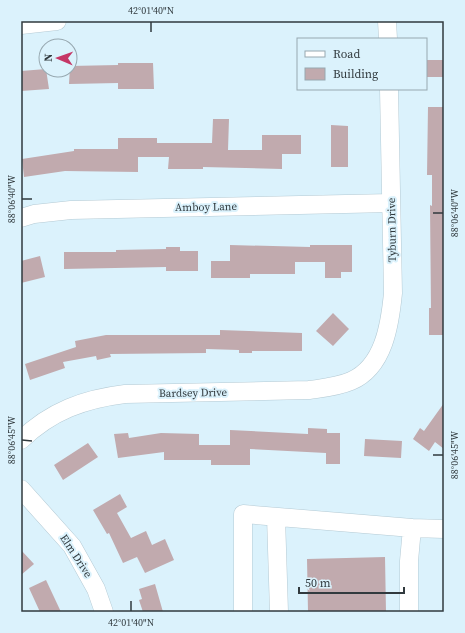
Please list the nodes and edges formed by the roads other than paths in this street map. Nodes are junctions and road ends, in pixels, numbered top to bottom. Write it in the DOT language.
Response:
graph roads {
  1 [pos="57,21"];
  2 [pos="387,21"];
  3 [pos="21,25"];
  4 [pos="388,38"];
  5 [pos="389,90"];
  6 [pos="391,203"];
  7 [pos="21,218"];
  8 [pos="371,366"];
  9 [pos="21,440"];
  10 [pos="21,490"];
  11 [pos="276,517"];
  12 [pos="412,528"];
  13 [pos="444,529"];
  14 [pos="104,612"];
  15 [pos="243,612"];
  16 [pos="279,612"];
  17 [pos="409,612"];
  1 -- 3 [label="street"];
  2 -- 4 [label="street"];
  5 -- 6 [label="street, Tyburn Drive"];
  6 -- 7 [label="street, Amboy Lane"];
  6 -- 8 [label="street, Tyburn Drive"];
  8 -- 9 [label="street, Bardsey Drive"];
  10 -- 14 [label="street, Elm Drive"];
  11 -- 12 [label="street"];
  11 -- 15 [label="street"];
  11 -- 16 [label="street"];
  12 -- 13 [label="street"];
  12 -- 17 [label="street"];
}
